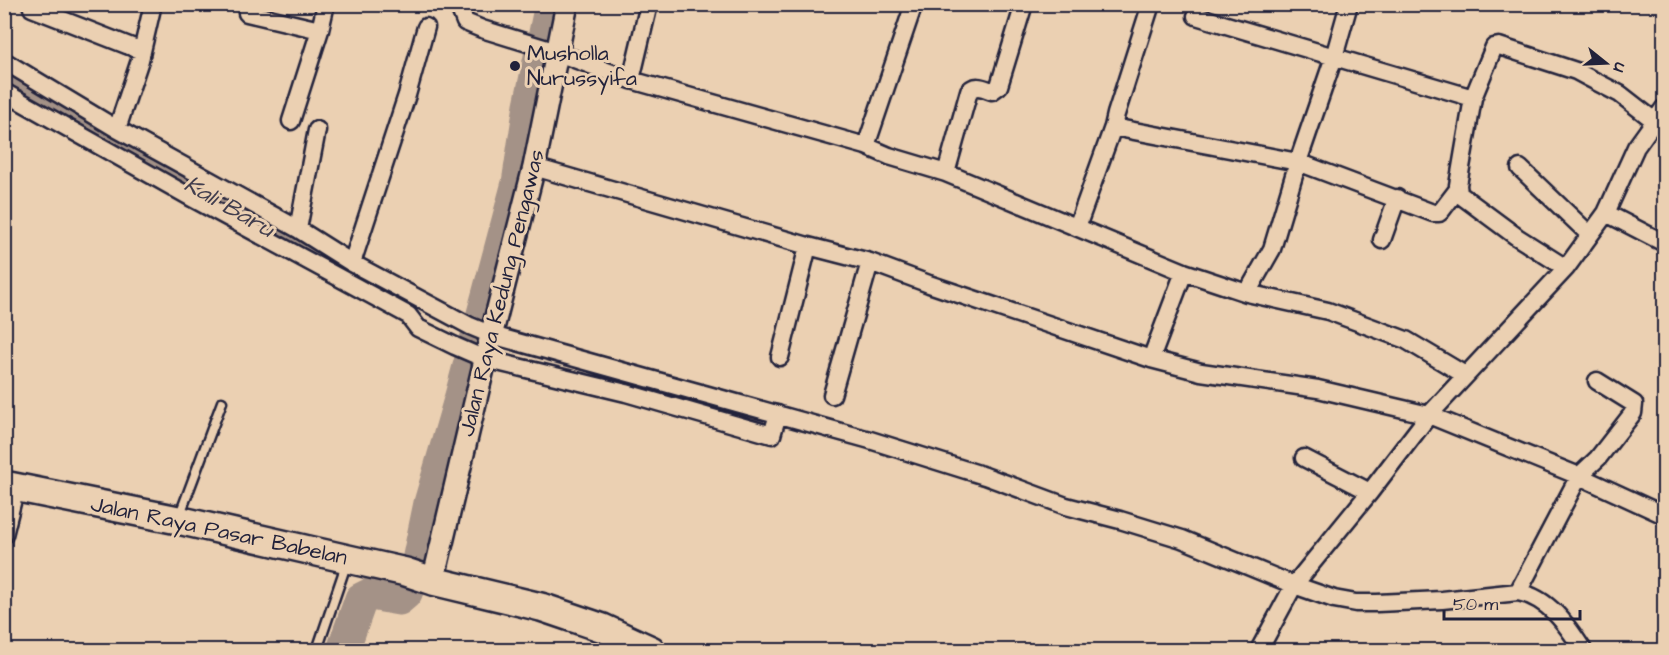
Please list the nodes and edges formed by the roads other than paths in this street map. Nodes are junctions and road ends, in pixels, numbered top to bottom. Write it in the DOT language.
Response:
graph roads {
  1 [pos="153,4"];
  2 [pos="326,4"];
  3 [pos="458,4"];
  4 [pos="567,4"];
  5 [pos="649,4"];
  6 [pos="914,4"];
  7 [pos="1024,4"];
  8 [pos="1151,4"];
  9 [pos="1349,4"];
  10 [pos="32,8"];
  11 [pos="247,13"];
  12 [pos="1196,16"];
  13 [pos="426,27"];
  14 [pos="320,30"];
  15 [pos="546,49"];
  16 [pos="142,51"];
  17 [pos="1334,57"];
  18 [pos="4,61"];
  19 [pos="632,80"];
  20 [pos="4,92"];
  21 [pos="1473,98"];
  22 [pos="1660,115"];
  23 [pos="291,121"];
  24 [pos="1113,127"];
  25 [pos="117,129"];
  26 [pos="317,130"];
  27 [pos="866,146"];
  28 [pos="1298,162"];
  29 [pos="534,167"];
  30 [pos="1520,168"];
  31 [pos="946,173"];
  32 [pos="1458,189"];
  33 [pos="1397,198"];
  34 [pos="1606,213"];
  35 [pos="1077,227"];
  36 [pos="298,229"];
  37 [pos="1590,235"];
  38 [pos="1382,240"];
  39 [pos="1665,243"];
  40 [pos="808,246"];
  41 [pos="870,262"];
  42 [pos="352,263"];
  43 [pos="1566,268"];
  44 [pos="1184,272"];
  45 [pos="1247,292"];
  46 [pos="484,342"];
  47 [pos="780,357"];
  48 [pos="1151,359"];
  49 [pos="1466,375"];
  50 [pos="1597,381"];
  51 [pos="629,383"];
  52 [pos="832,395"];
  53 [pos="222,402"];
  54 [pos="1429,415"];
  55 [pos="1304,458"];
  56 [pos="1579,476"];
  57 [pos="10,486"];
  58 [pos="1370,492"];
  59 [pos="1665,515"];
  60 [pos="178,520"];
  61 [pos="4,535"];
  62 [pos="348,559"];
  63 [pos="433,581"];
  64 [pos="1518,592"];
  65 [pos="1290,594"];
  66 [pos="317,651"];
  67 [pos="651,651"];
  68 [pos="1259,651"];
  69 [pos="1583,651"];
  1 -- 16 [label="street"];
  2 -- 14 [label="street"];
  3 -- 15 [label="street"];
  4 -- 15 [label="street, Jalan Raya Kedung Pengawas"];
  5 -- 19 [label="street"];
  6 -- 27 [label="street"];
  7 -- 31 [label="street"];
  8 -- 24 [label="street"];
  9 -- 17 [label="street"];
  10 -- 16 [label="street"];
  11 -- 14 [label="street"];
  12 -- 17 [label="street"];
  13 -- 42 [label="street"];
  14 -- 23 [label="street"];
  15 -- 19 [label="street"];
  15 -- 29 [label="street, Jalan Raya Kedung Pengawas"];
  16 -- 25 [label="street"];
  17 -- 21 [label="street"];
  17 -- 28 [label="street"];
  18 -- 25 [label="street"];
  19 -- 27 [label="street"];
  20 -- 46 [label="street"];
  21 -- 22 [label="street"];
  21 -- 32 [label="street"];
  22 -- 34 [label="street"];
  24 -- 28 [label="street"];
  24 -- 35 [label="street"];
  25 -- 36 [label="street"];
  26 -- 36 [label="street"];
  27 -- 31 [label="street"];
  28 -- 33 [label="street"];
  28 -- 45 [label="street"];
  29 -- 40 [label="street"];
  29 -- 46 [label="street, Jalan Raya Kedung Pengawas"];
  30 -- 37 [label="street"];
  31 -- 35 [label="street"];
  32 -- 33 [label="street"];
  32 -- 43 [label="street"];
  33 -- 38 [label="street"];
  34 -- 37 [label="street"];
  34 -- 39 [label="street"];
  35 -- 44 [label="street"];
  36 -- 42 [label="street"];
  37 -- 43 [label="street"];
  40 -- 41 [label="street"];
  40 -- 47 [label="street"];
  41 -- 48 [label="street"];
  41 -- 52 [label="street"];
  42 -- 46 [label="street"];
  43 -- 49 [label="street"];
  44 -- 45 [label="street"];
  44 -- 48 [label="street"];
  45 -- 49 [label="street"];
  46 -- 51 [label="street"];
  46 -- 51 [label="street"];
  46 -- 63 [label="street, Jalan Raya Kedung Pengawas"];
  48 -- 54 [label="street"];
  49 -- 54 [label="street"];
  50 -- 56 [label="street"];
  51 -- 65 [label="street"];
  53 -- 60 [label="lane"];
  54 -- 56 [label="street"];
  54 -- 58 [label="street"];
  55 -- 58 [label="street"];
  56 -- 59 [label="street"];
  56 -- 64 [label="street"];
  57 -- 60 [label="main road, Jalan Raya Pasar Babelan"];
  57 -- 61 [label="street"];
  58 -- 65 [label="street"];
  60 -- 62 [label="main road, Jalan Raya Pasar Babelan"];
  62 -- 63 [label="main road, Jalan Raya Pasar Babelan"];
  62 -- 66 [label="lane"];
  63 -- 67 [label="main road, Jalan Raya Pasar Babelan"];
  64 -- 65 [label="street"];
  64 -- 69 [label="street"];
  65 -- 68 [label="street"];
}
